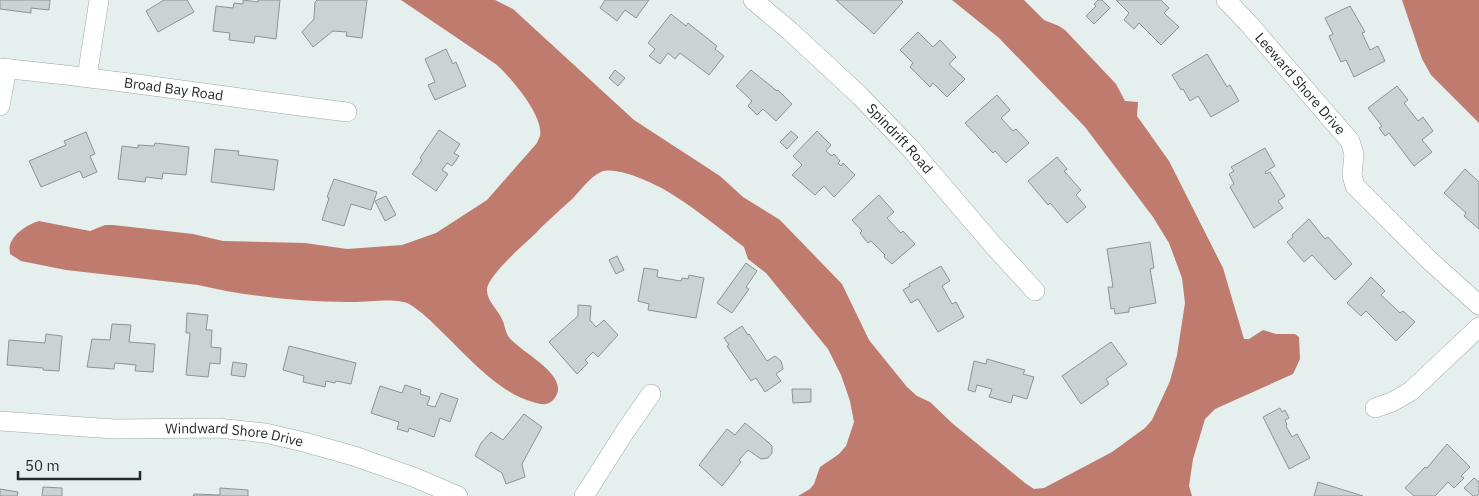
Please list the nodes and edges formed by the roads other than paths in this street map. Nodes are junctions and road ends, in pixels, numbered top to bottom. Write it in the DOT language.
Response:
graph roads {
  1 [pos="99,0"];
  2 [pos="753,0"];
  3 [pos="1226,0"];
  4 [pos="3,68"];
  5 [pos="87,77"];
  6 [pos="0,106"];
  7 [pos="347,112"];
  8 [pos="1035,291"];
  9 [pos="1479,305"];
  10 [pos="1479,327"];
  11 [pos="651,394"];
  12 [pos="1376,408"];
  13 [pos="0,421"];
  14 [pos="458,496"];
  15 [pos="584,496"];
  1 -- 5 [label="street"];
  2 -- 8 [label="street, Spindrift Road"];
  3 -- 9 [label="street, Leeward Shore Drive"];
  4 -- 5 [label="street, Broad Bay Road"];
  4 -- 6 [label="street"];
  5 -- 7 [label="street, Broad Bay Road"];
  10 -- 12 [label="street"];
  11 -- 15 [label="street"];
  13 -- 14 [label="street, Windward Shore Drive"];
}
